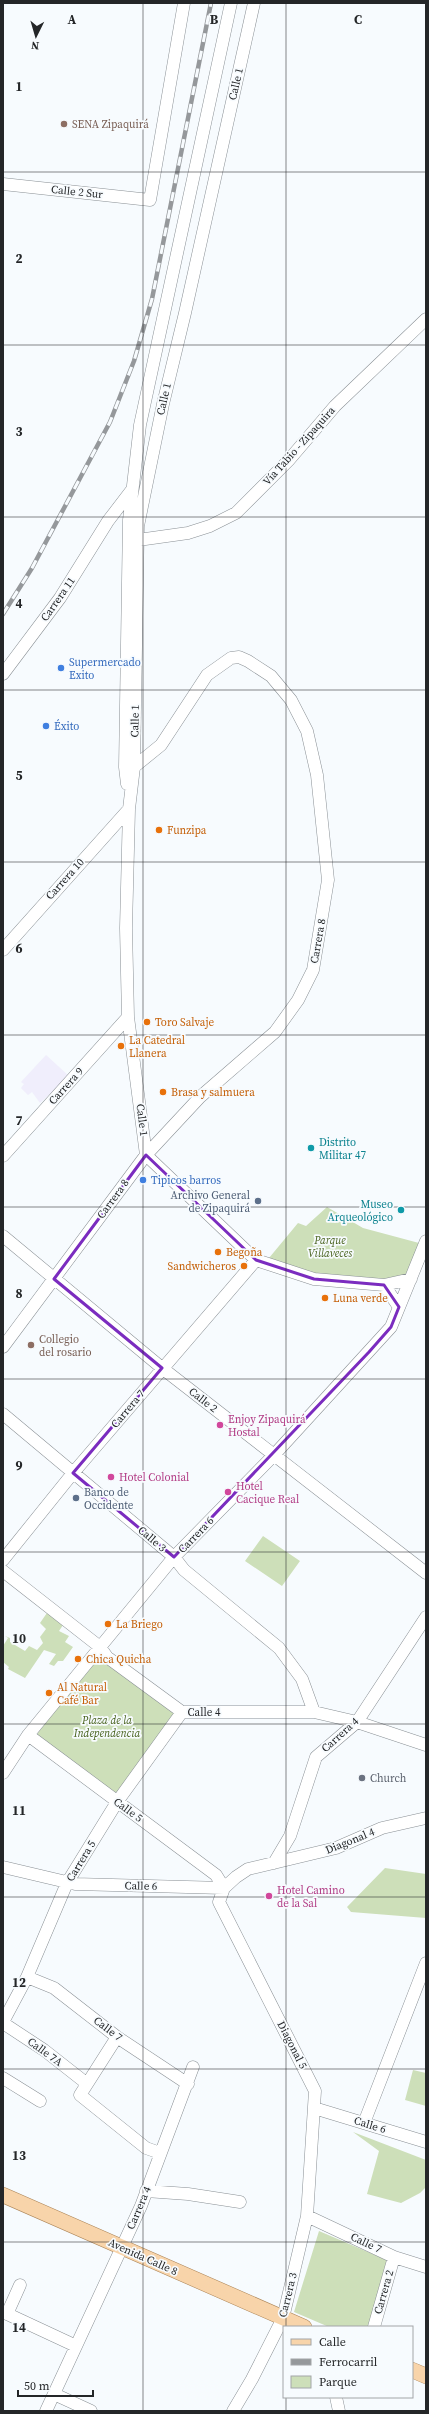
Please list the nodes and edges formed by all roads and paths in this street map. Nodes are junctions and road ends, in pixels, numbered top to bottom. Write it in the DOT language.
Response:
graph roads {
  1 [pos="184,3"];
  2 [pos="231,3"];
  3 [pos="254,3"];
  4 [pos="3,184"];
  5 [pos="426,319"];
  6 [pos="131,491"];
  7 [pos="108,520"];
  8 [pos="134,523"];
  9 [pos="133,541"];
  10 [pos="3,674"];
  11 [pos="134,767"];
  12 [pos="129,806"];
  13 [pos="3,950"];
  14 [pos="128,1017"];
  15 [pos="146,1155"];
  16 [pos="3,1156"];
  17 [pos="3,1236"];
  18 [pos="426,1241"];
  19 [pos="256,1260"];
  20 [pos="54,1279"];
  21 [pos="411,1279"];
  22 [pos="384,1284"];
  23 [pos="399,1308"];
  24 [pos="3,1347"];
  25 [pos="162,1368"];
  26 [pos="3,1414"];
  27 [pos="274,1455"];
  28 [pos="73,1473"];
  29 [pos="174,1557"];
  30 [pos="3,1560"];
  31 [pos="3,1571"];
  32 [pos="426,1573"];
  33 [pos="426,1617"];
  34 [pos="100,1647"];
  35 [pos="182,1712"];
  36 [pos="314,1712"];
  37 [pos="357,1722"];
  38 [pos="28,1735"];
  39 [pos="426,1745"];
  40 [pos="3,1773"];
  41 [pos="116,1802"];
  42 [pos="426,1818"];
  43 [pos="274,1863"];
  44 [pos="3,1867"];
  45 [pos="68,1883"];
  46 [pos="224,1888"];
  47 [pos="426,1963"];
  48 [pos="27,1977"];
  49 [pos="3,2022"];
  50 [pos="118,2037"];
  51 [pos="194,2067"];
  52 [pos="3,2078"];
  53 [pos="86,2083"];
  54 [pos="188,2084"];
  55 [pos="40,2101"];
  56 [pos="314,2108"];
  57 [pos="364,2123"];
  58 [pos="426,2142"];
  59 [pos="160,2153"];
  60 [pos="146,2191"];
  61 [pos="3,2195"];
  62 [pos="240,2202"];
  63 [pos="307,2216"];
  64 [pos="122,2248"];
  65 [pos="394,2257"];
  66 [pos="426,2267"];
  67 [pos="20,2285"];
  68 [pos="5,2313"];
  69 [pos="283,2318"];
  70 [pos="302,2326"];
  71 [pos="374,2326"];
  72 [pos="76,2346"];
  73 [pos="413,2370"];
  74 [pos="426,2376"];
  75 [pos="54,2394"];
  76 [pos="336,2398"];
  77 [pos="46,2411"];
  78 [pos="91,2411"];
  79 [pos="233,2411"];
  80 [pos="339,2411"];
  1 -- 4 [label="street, Calle 2 Sur"];
  2 -- 6 [label="street, Calle 1"];
  3 -- 8 [label="street, Calle 1"];
  5 -- 9 [label="street, Vía Tabio - Zipaquira"];
  6 -- 7 [label="street, Carrera 11"];
  6 -- 8 [label="street, Calle 1"];
  7 -- 8 [label="street"];
  7 -- 10 [label="street, Carrera 11"];
  8 -- 9 [label="street, Calle 1"];
  9 -- 11 [label="street, Calle 1"];
  9 -- 12 [label="street, Calle 1"];
  11 -- 12 [label="street, Calle 1"];
  11 -- 15 [label="street, Carrera 8"];
  12 -- 13 [label="street, Carrera 10"];
  12 -- 14 [label="street, Calle 1"];
  14 -- 15 [label="street, Calle 1"];
  14 -- 16 [label="street, Carrera 9"];
  15 -- 19 [label="street"];
  15 -- 20 [label="street, Carrera 8"];
  17 -- 20 [label="street, Calle 2"];
  18 -- 21 [label="street, Carrera 6"];
  19 -- 22 [label="street"];
  19 -- 25 [label="street, Carrera 7"];
  20 -- 24 [label="street, Carrera 8"];
  20 -- 25 [label="street, Calle 2"];
  21 -- 22 [label="street"];
  21 -- 23 [label="street, Carrera 6"];
  22 -- 23 [label="street"];
  23 -- 27 [label="street, Carrera 6"];
  25 -- 27 [label="street, Calle 2"];
  25 -- 28 [label="street, Carrera 7"];
  26 -- 28 [label="street, Calle 3"];
  27 -- 29 [label="street, Carrera 6"];
  27 -- 32 [label="street, Calle 2"];
  28 -- 29 [label="street, Calle 3"];
  28 -- 30 [label="street, Carrera 7"];
  29 -- 34 [label="street, Carrera 6"];
  29 -- 36 [label="street, Calle 3"];
  31 -- 34 [label="street, Calle 4"];
  33 -- 37 [label="street, Carrera 4"];
  34 -- 35 [label="street, Calle 4"];
  34 -- 38 [label="street, Carrera 6"];
  35 -- 36 [label="street, Calle 4"];
  35 -- 41 [label="street, Carrera 5"];
  36 -- 37 [label="street, Calle 4"];
  37 -- 39 [label="street, Calle 4"];
  37 -- 43 [label="street, Carrera 4"];
  38 -- 40 [label="street, Carrera 6"];
  38 -- 41 [label="street, Calle 5"];
  41 -- 45 [label="street, Carrera 5"];
  41 -- 46 [label="street, Calle 5"];
  42 -- 43 [label="street, Diagonal 4"];
  43 -- 46 [label="street"];
  44 -- 45 [label="street, Calle 6"];
  45 -- 46 [label="street, Calle 6"];
  45 -- 48 [label="street, Carrera 5"];
  46 -- 56 [label="street, Diagonal 5"];
  47 -- 57 [label="street"];
  48 -- 49 [label="street, Carrera 5"];
  48 -- 50 [label="street, Calle 7"];
  49 -- 53 [label="street, Calle 7A"];
  50 -- 53 [label="street"];
  50 -- 54 [label="street, Calle 7"];
  51 -- 54 [label="street, Carrera 4"];
  52 -- 55 [label="street"];
  53 -- 59 [label="street"];
  54 -- 59 [label="street, Carrera 4"];
  56 -- 57 [label="street, Calle 6"];
  56 -- 63 [label="street, Diagonal 5"];
  57 -- 58 [label="street, Calle 6"];
  59 -- 60 [label="street, Carrera 4"];
  60 -- 62 [label="street"];
  60 -- 64 [label="street, Carrera 4"];
  61 -- 64 [label="main road, Avenida Calle 8"];
  63 -- 65 [label="street, Calle 7"];
  63 -- 69 [label="street, Carrera 3"];
  64 -- 69 [label="main road, Avenida Calle 8"];
  64 -- 72 [label="street, Carrera 4"];
  65 -- 66 [label="street, Calle 7"];
  65 -- 71 [label="street, Carrera 2"];
  67 -- 68 [label="street"];
  68 -- 72 [label="street"];
  69 -- 70 [label="main road, Avenida Calle 8"];
  69 -- 79 [label="street, Carrera 3"];
  72 -- 75 [label="street, Carrera 4"];
  73 -- 74 [label="main road"];
  75 -- 77 [label="street, Carrera 4"];
  75 -- 78 [label="street"];
  76 -- 80 [label="street"];
}
